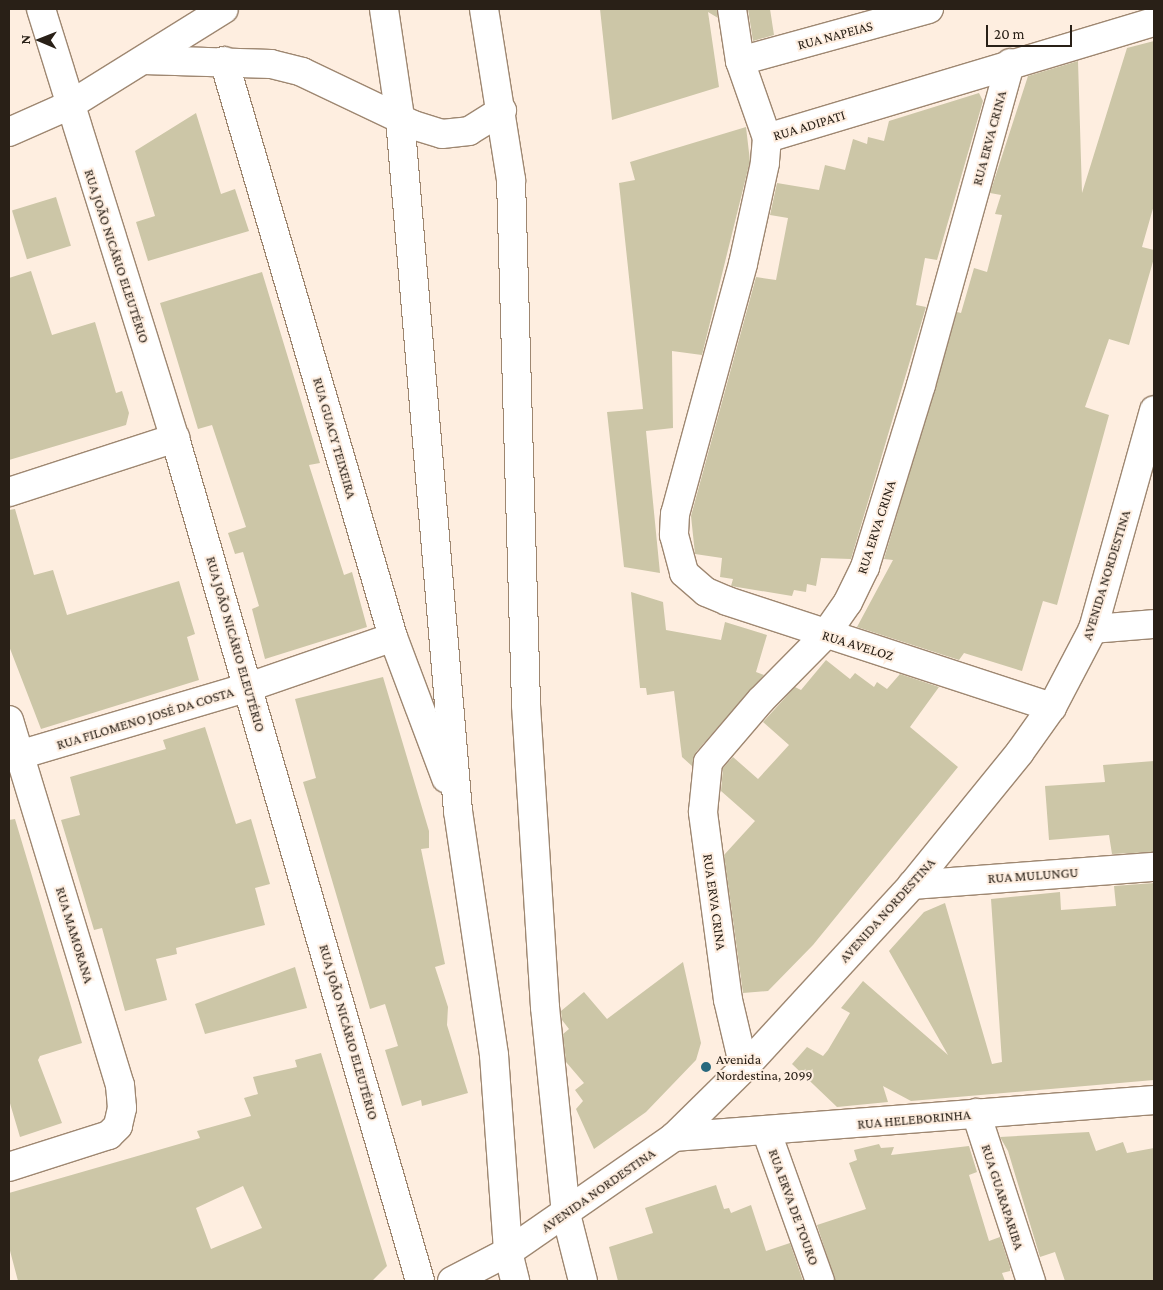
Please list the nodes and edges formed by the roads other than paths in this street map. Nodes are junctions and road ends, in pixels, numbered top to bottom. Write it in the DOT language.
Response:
graph roads {
  1 [pos="41,9"];
  2 [pos="224,9"];
  3 [pos="384,9"];
  4 [pos="485,9"];
  5 [pos="732,9"];
  6 [pos="929,9"];
  7 [pos="1154,22"];
  8 [pos="144,60"];
  9 [pos="224,61"];
  10 [pos="740,61"];
  11 [pos="1010,63"];
  12 [pos="70,105"];
  13 [pos="502,110"];
  14 [pos="400,118"];
  15 [pos="9,132"];
  16 [pos="766,138"];
  17 [pos="1154,410"];
  18 [pos="175,438"];
  19 [pos="9,492"];
  20 [pos="678,561"];
  21 [pos="1154,624"];
  22 [pos="1093,629"];
  23 [pos="825,634"];
  24 [pos="393,637"];
  25 [pos="249,687"];
  26 [pos="1052,707"];
  27 [pos="9,720"];
  28 [pos="15,757"];
  29 [pos="458,811"];
  30 [pos="1154,867"];
  31 [pos="912,884"];
  32 [pos="744,1068"];
  33 [pos="1154,1100"];
  34 [pos="976,1113"];
  35 [pos="767,1133"];
  36 [pos="674,1137"];
  37 [pos="9,1167"];
  38 [pos="566,1214"];
  39 [pos="508,1252"];
  40 [pos="420,1281"];
  41 [pos="452,1281"];
  42 [pos="516,1281"];
  43 [pos="583,1281"];
  44 [pos="820,1281"];
  45 [pos="1031,1281"];
  1 -- 12 [label="street, RUA JOÃO NICÁRIO ELEUTÉRIO"];
  2 -- 8 [label="street"];
  3 -- 14 [label="street"];
  4 -- 13 [label="street"];
  5 -- 10 [label="street"];
  6 -- 10 [label="street, RUA NAPEIAS"];
  7 -- 11 [label="street, RUA ADIPATI"];
  8 -- 9 [label="street"];
  8 -- 12 [label="street"];
  9 -- 14 [label="street"];
  9 -- 24 [label="street, RUA GUACY TEIXEIRA"];
  10 -- 16 [label="street"];
  11 -- 16 [label="street, RUA ADIPATI"];
  11 -- 23 [label="street, RUA ERVA CRINA"];
  12 -- 15 [label="street"];
  12 -- 18 [label="street, RUA JOÃO NICÁRIO ELEUTÉRIO"];
  13 -- 14 [label="street"];
  13 -- 38 [label="street"];
  14 -- 29 [label="street"];
  16 -- 20 [label="street, RUA ADIPATI"];
  17 -- 22 [label="street, AVENIDA NORDESTINA"];
  18 -- 19 [label="street"];
  18 -- 25 [label="street, RUA JOÃO NICÁRIO ELEUTÉRIO"];
  20 -- 23 [label="street, RUA AVELOZ"];
  21 -- 22 [label="street"];
  22 -- 26 [label="street, AVENIDA NORDESTINA"];
  23 -- 26 [label="street, RUA AVELOZ"];
  23 -- 32 [label="street, RUA ERVA CRINA"];
  24 -- 25 [label="street, RUA FILOMENO JOSÉ DA COSTA"];
  24 -- 29 [label="street, RUA GUACY TEIXEIRA"];
  25 -- 28 [label="street, RUA FILOMENO JOSÉ DA COSTA"];
  25 -- 40 [label="street, RUA JOÃO NICÁRIO ELEUTÉRIO"];
  26 -- 31 [label="street, AVENIDA NORDESTINA"];
  27 -- 28 [label="street, RUA MAMORANA"];
  28 -- 37 [label="street, RUA MAMORANA"];
  29 -- 39 [label="street"];
  30 -- 31 [label="street, RUA MULUNGU"];
  31 -- 32 [label="street, AVENIDA NORDESTINA"];
  32 -- 36 [label="street, AVENIDA NORDESTINA"];
  33 -- 34 [label="street, RUA HELEBORINHA"];
  34 -- 35 [label="street, RUA HELEBORINHA"];
  34 -- 45 [label="street, RUA GUARAPARIBA"];
  35 -- 36 [label="street, RUA HELEBORINHA"];
  35 -- 44 [label="street, RUA ERVA DE TOURO"];
  36 -- 38 [label="street, AVENIDA NORDESTINA"];
  38 -- 39 [label="street, AVENIDA NORDESTINA"];
  38 -- 43 [label="street"];
  39 -- 41 [label="street, AVENIDA NORDESTINA"];
  39 -- 42 [label="street"];
}
